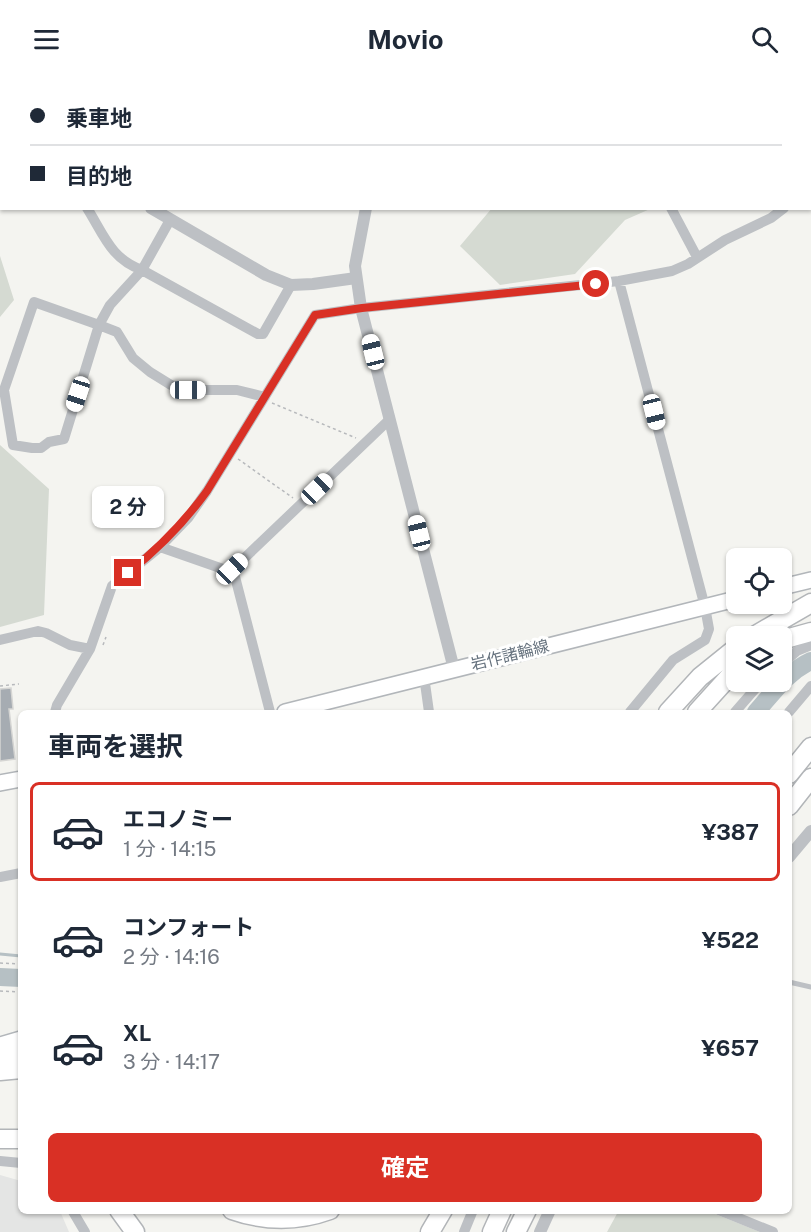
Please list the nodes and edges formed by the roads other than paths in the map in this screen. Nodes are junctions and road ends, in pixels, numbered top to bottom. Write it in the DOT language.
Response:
graph roads {
  1 [pos="88,210"];
  2 [pos="154,210"];
  3 [pos="366,210"];
  4 [pos="672,210"];
  5 [pos="781,210"];
  6 [pos="170,220"];
  7 [pos="697,257"];
  8 [pos="142,270"];
  9 [pos="356,278"];
  10 [pos="620,281"];
  11 [pos="291,285"];
  12 [pos="362,308"];
  13 [pos="99,325"];
  14 [pos="264,398"];
  15 [pos="390,419"];
  16 [pos="160,547"];
  17 [pos="232,569"];
  18 [pos="811,580"];
  19 [pos="792,585"];
  20 [pos="726,602"];
  21 [pos="811,603"];
  22 [pos="705,607"];
  23 [pos="771,626"];
  24 [pos="811,632"];
  25 [pos="792,637"];
  26 [pos="0,640"];
  27 [pos="811,645"];
  28 [pos="90,649"];
  29 [pos="792,655"];
  30 [pos="726,656"];
  31 [pos="454,669"];
  32 [pos="424,676"];
  33 [pos="726,680"];
  34 [pos="811,686"];
  35 [pos="752,692"];
  36 [pos="56,710"];
  37 [pos="269,710"];
  38 [pos="293,710"];
  39 [pos="429,710"];
  40 [pos="632,710"];
  41 [pos="670,710"];
  42 [pos="700,710"];
  43 [pos="737,710"];
  44 [pos="791,710"];
  45 [pos="811,747"];
  46 [pos="792,770"];
  47 [pos="811,778"];
  48 [pos="18,780"];
  49 [pos="0,783"];
  50 [pos="792,802"];
  51 [pos="811,831"];
  52 [pos="792,853"];
  53 [pos="18,874"];
  54 [pos="0,877"];
  55 [pos="792,983"];
  56 [pos="811,987"];
  57 [pos="18,1040"];
  58 [pos="0,1045"];
  59 [pos="18,1055"];
  60 [pos="0,1059"];
  61 [pos="18,1069"];
  62 [pos="0,1071"];
  63 [pos="0,1139"];
  64 [pos="18,1139"];
  65 [pos="0,1150"];
  66 [pos="18,1150"];
  67 [pos="0,1161"];
  68 [pos="18,1163"];
  69 [pos="75,1214"];
  70 [pos="122,1214"];
  71 [pos="246,1214"];
  72 [pos="316,1214"];
  73 [pos="441,1214"];
  74 [pos="471,1214"];
  75 [pos="500,1214"];
  76 [pos="525,1214"];
  77 [pos="548,1214"];
  78 [pos="729,1214"];
  79 [pos="86,1232"];
  80 [pos="135,1232"];
  81 [pos="430,1232"];
  82 [pos="464,1232"];
  83 [pos="492,1232"];
  84 [pos="516,1232"];
  85 [pos="540,1232"];
  86 [pos="773,1232"];
  1 -- 8 [label="street"];
  2 -- 6 [label="street"];
  3 -- 9 [label="street"];
  4 -- 7 [label="street"];
  5 -- 7 [label="street"];
  6 -- 8 [label="street"];
  6 -- 11 [label="street"];
  7 -- 10 [label="street"];
  8 -- 11 [label="street"];
  8 -- 13 [label="street"];
  9 -- 11 [label="street"];
  9 -- 12 [label="street"];
  10 -- 12 [label="street"];
  10 -- 22 [label="street"];
  12 -- 14 [label="street"];
  12 -- 15 [label="street"];
  13 -- 13 [label="street"];
  13 -- 14 [label="street"];
  14 -- 16 [label="street"];
  15 -- 17 [label="street"];
  15 -- 31 [label="street"];
  16 -- 17 [label="street"];
  16 -- 28 [label="street"];
  17 -- 37 [label="street"];
  18 -- 19 [label="main road"];
  20 -- 22 [label="main road, 岩作諸輪線"];
  21 -- 23 [label="highway"];
  22 -- 31 [label="main road, 岩作諸輪線"];
  22 -- 40 [label="street"];
  24 -- 25 [label="highway"];
  26 -- 28 [label="street"];
  27 -- 29 [label="street"];
  28 -- 36 [label="street"];
  30 -- 41 [label="highway"];
  31 -- 32 [label="main road, 岩作諸輪線"];
  32 -- 38 [label="main road, 岩作諸輪線"];
  32 -- 39 [label="street"];
  33 -- 42 [label="highway"];
  34 -- 44 [label="street"];
  35 -- 43 [label="street"];
  45 -- 46 [label="highway"];
  47 -- 50 [label="highway"];
  48 -- 49 [label="main road"];
  51 -- 52 [label="street"];
  53 -- 54 [label="street"];
  55 -- 56 [label="lane"];
  57 -- 58 [label="main road"];
  59 -- 60 [label="highway"];
  61 -- 62 [label="highway"];
  63 -- 64 [label="highway"];
  65 -- 66 [label="highway"];
  67 -- 68 [label="street"];
  69 -- 79 [label="street"];
  70 -- 80 [label="highway"];
  71 -- 72 [label="highway"];
  73 -- 81 [label="highway"];
  74 -- 82 [label="street"];
  75 -- 83 [label="highway"];
  76 -- 84 [label="highway"];
  77 -- 85 [label="street"];
  78 -- 86 [label="street"];
}
